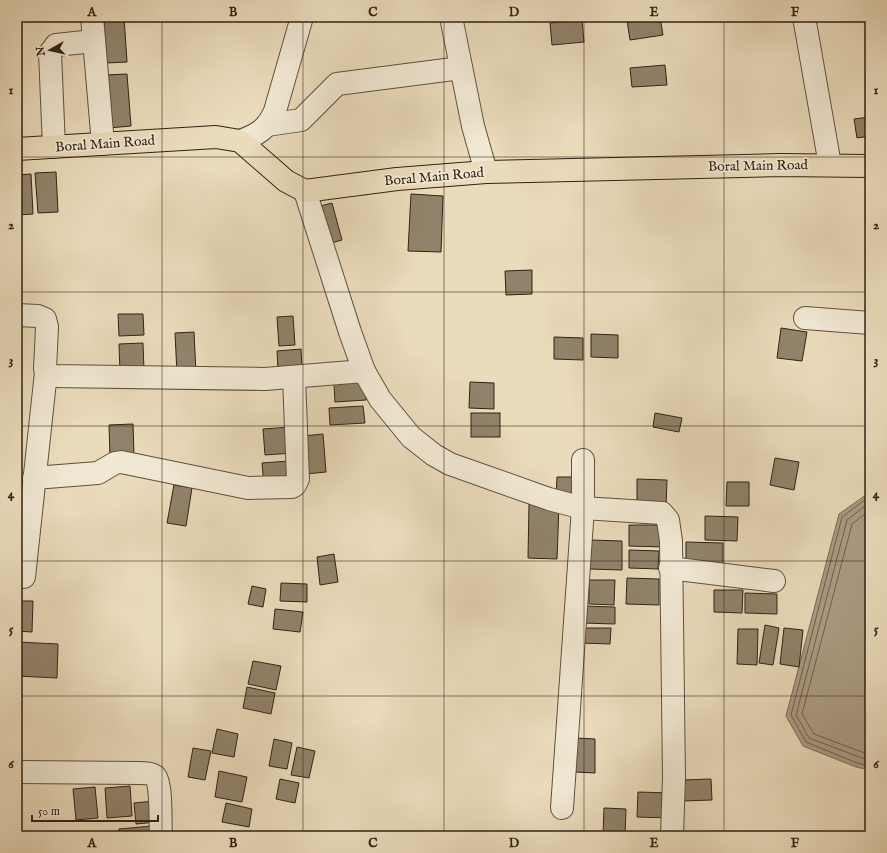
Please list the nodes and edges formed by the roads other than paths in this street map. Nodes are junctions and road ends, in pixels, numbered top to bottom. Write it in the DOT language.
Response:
graph roads {
  1 [pos="92,17"];
  2 [pos="302,17"];
  3 [pos="452,17"];
  4 [pos="804,17"];
  5 [pos="94,41"];
  6 [pos="461,68"];
  7 [pos="267,125"];
  8 [pos="240,141"];
  9 [pos="103,144"];
  10 [pos="54,147"];
  11 [pos="17,150"];
  12 [pos="830,165"];
  13 [pos="870,166"];
  14 [pos="486,172"];
  15 [pos="305,191"];
  16 [pos="17,315"];
  17 [pos="805,318"];
  18 [pos="870,323"];
  19 [pos="364,371"];
  20 [pos="46,372"];
  21 [pos="294,377"];
  22 [pos="583,460"];
  23 [pos="34,478"];
  24 [pos="582,508"];
  25 [pos="670,568"];
  26 [pos="17,577"];
  27 [pos="774,582"];
  28 [pos="17,772"];
  29 [pos="562,808"];
  30 [pos="161,836"];
  31 [pos="672,836"];
  1 -- 5 [label="street"];
  2 -- 7 [label="street"];
  3 -- 6 [label="street"];
  4 -- 12 [label="street"];
  5 -- 9 [label="street"];
  5 -- 10 [label="street"];
  6 -- 7 [label="street"];
  6 -- 14 [label="street"];
  7 -- 8 [label="street"];
  8 -- 9 [label="main road, Boral Main Road"];
  8 -- 15 [label="main road"];
  9 -- 10 [label="main road, Boral Main Road"];
  10 -- 11 [label="main road, Boral Main Road"];
  12 -- 13 [label="main road, Boral Main Road"];
  12 -- 14 [label="main road, Boral Main Road"];
  14 -- 15 [label="main road, Boral Main Road"];
  15 -- 19 [label="street"];
  16 -- 20 [label="street"];
  17 -- 18 [label="street"];
  19 -- 21 [label="street"];
  19 -- 24 [label="street"];
  20 -- 21 [label="street"];
  20 -- 23 [label="street"];
  21 -- 23 [label="street"];
  22 -- 24 [label="street"];
  23 -- 26 [label="street"];
  24 -- 25 [label="street"];
  24 -- 29 [label="street"];
  25 -- 27 [label="street"];
  25 -- 31 [label="street"];
  28 -- 30 [label="street"];
}
